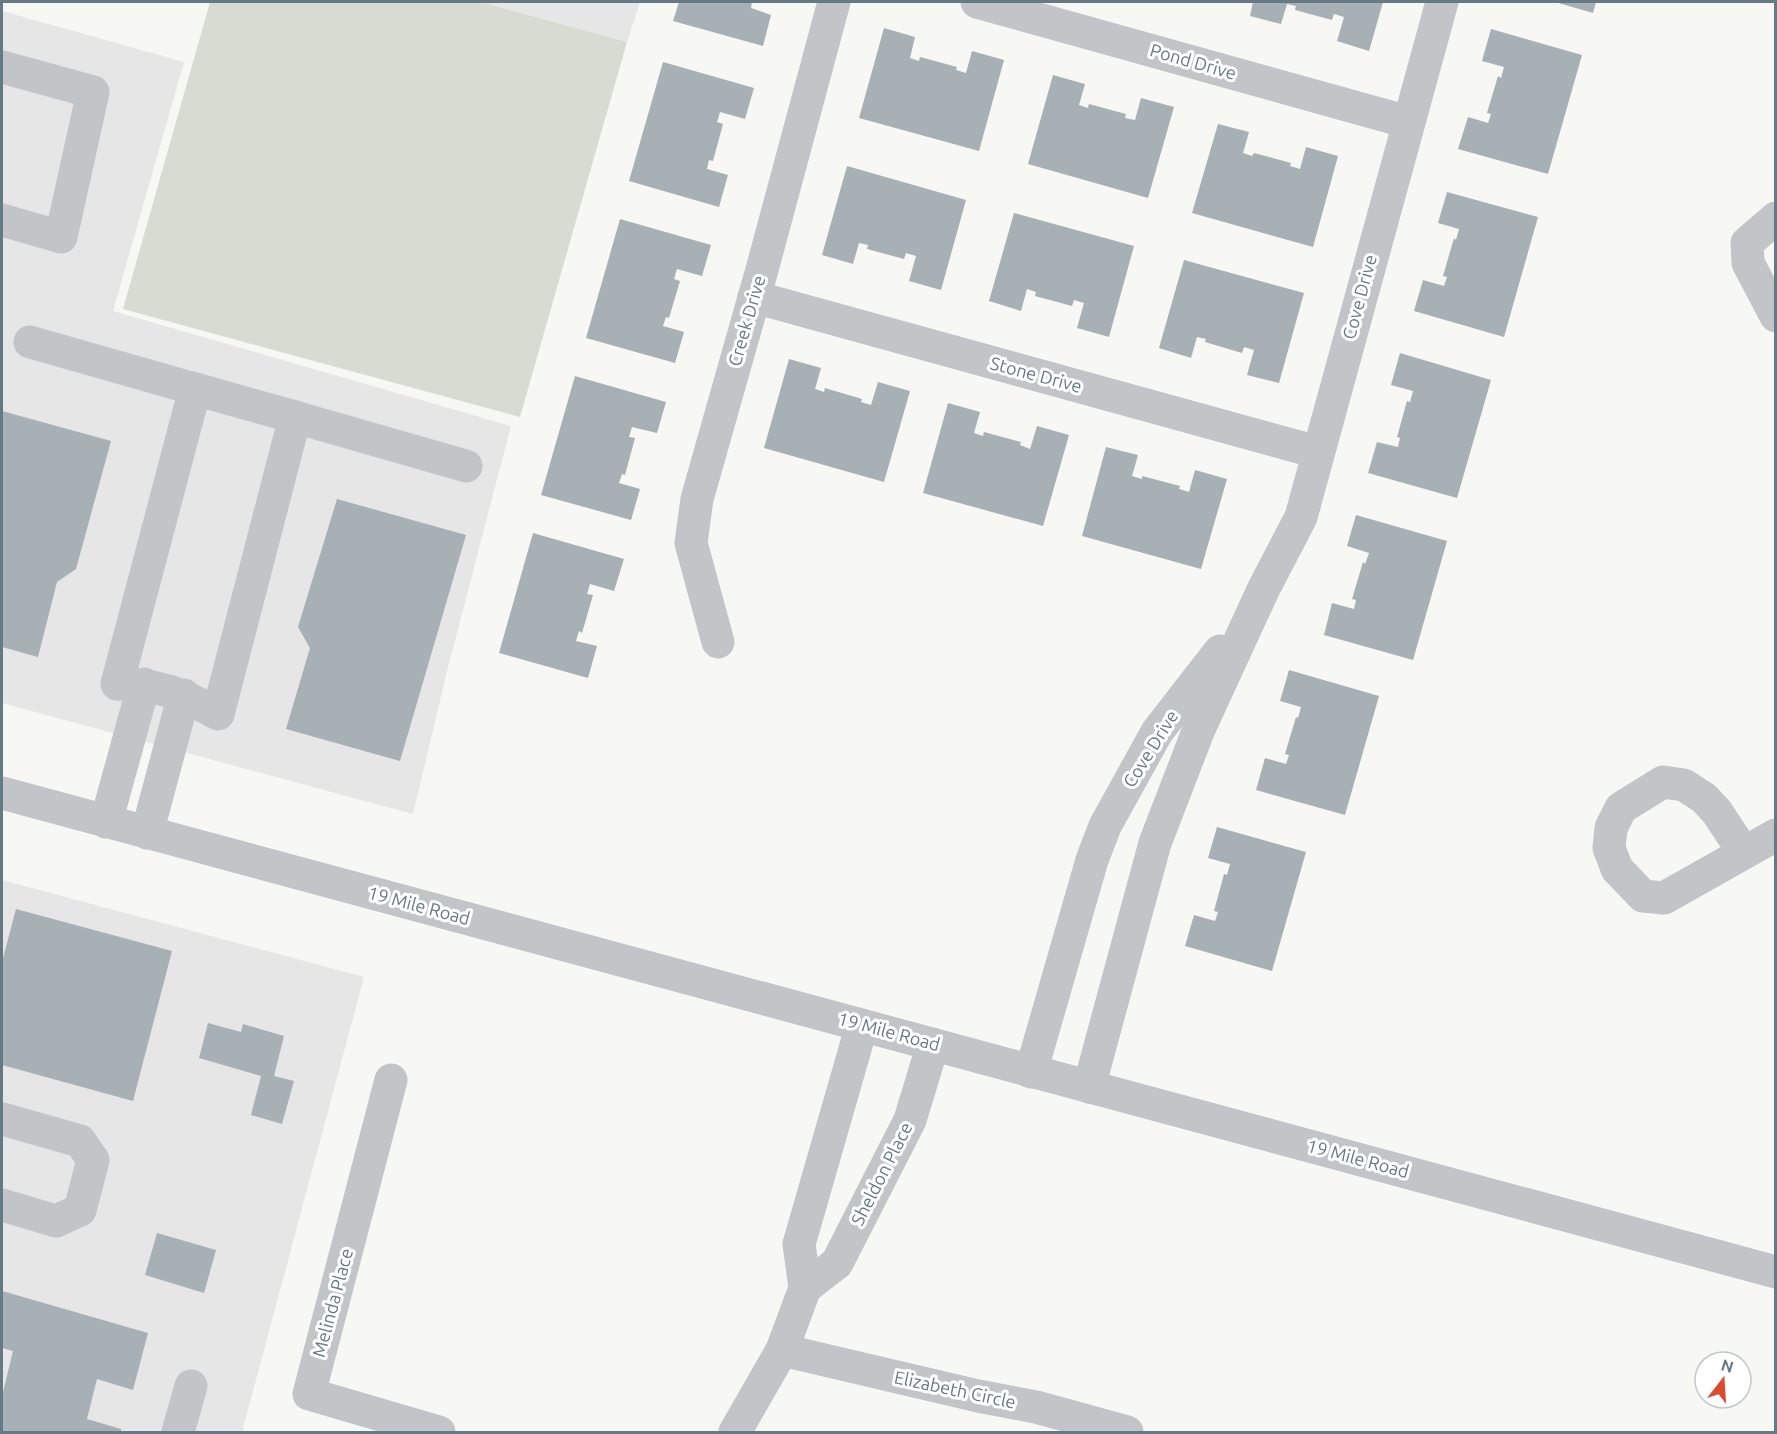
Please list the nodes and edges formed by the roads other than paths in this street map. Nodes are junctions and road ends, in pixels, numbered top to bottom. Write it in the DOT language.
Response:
graph roads {
  1 [pos="834,2"];
  2 [pos="977,2"];
  3 [pos="1442,2"];
  4 [pos="2,67"];
  5 [pos="1408,122"];
  6 [pos="1776,218"];
  7 [pos="2,220"];
  8 [pos="754,297"];
  9 [pos="1776,316"];
  10 [pos="30,342"];
  11 [pos="195,389"];
  12 [pos="296,417"];
  13 [pos="1317,452"];
  14 [pos="466,466"];
  15 [pos="1264,588"];
  16 [pos="718,642"];
  17 [pos="144,684"];
  18 [pos="184,695"];
  19 [pos="2,793"];
  20 [pos="106,822"];
  21 [pos="1105,826"];
  22 [pos="147,832"];
  23 [pos="1155,843"];
  24 [pos="862,1025"];
  25 [pos="933,1044"];
  26 [pos="1031,1072"];
  27 [pos="391,1080"];
  28 [pos="1089,1087"];
  29 [pos="2,1119"];
  30 [pos="2,1205"];
  31 [pos="1776,1272"];
  32 [pos="805,1288"];
  33 [pos="782,1350"];
  34 [pos="191,1386"];
  35 [pos="178,1432"];
  36 [pos="439,1432"];
  37 [pos="735,1432"];
  38 [pos="1127,1432"];
  1 -- 8 [label="street, Creek Drive"];
  2 -- 5 [label="street, Pond Drive"];
  3 -- 5 [label="street, Cove Drive"];
  4 -- 7 [label="street"];
  5 -- 13 [label="street, Cove Drive"];
  6 -- 9 [label="street"];
  8 -- 13 [label="street, Stone Drive"];
  8 -- 16 [label="street, Creek Drive"];
  10 -- 11 [label="street"];
  11 -- 12 [label="street"];
  11 -- 17 [label="street"];
  12 -- 14 [label="street"];
  12 -- 18 [label="street"];
  13 -- 15 [label="street, Cove Drive"];
  15 -- 21 [label="street, Cove Drive"];
  15 -- 23 [label="street, Cove Drive"];
  17 -- 18 [label="street"];
  17 -- 20 [label="street"];
  18 -- 22 [label="street"];
  19 -- 20 [label="street, 19 Mile Road"];
  20 -- 22 [label="street, 19 Mile Road"];
  21 -- 23 [label="street"];
  21 -- 26 [label="street, Cove Drive"];
  22 -- 24 [label="street, 19 Mile Road"];
  23 -- 28 [label="street, Cove Drive"];
  24 -- 25 [label="street, 19 Mile Road"];
  24 -- 32 [label="street"];
  25 -- 26 [label="street, 19 Mile Road"];
  25 -- 32 [label="street, Sheldon Place"];
  26 -- 28 [label="street, 19 Mile Road"];
  27 -- 36 [label="street, Melinda Place"];
  28 -- 31 [label="street, 19 Mile Road"];
  29 -- 30 [label="street"];
  32 -- 33 [label="street"];
  33 -- 37 [label="street"];
  33 -- 38 [label="street, Elizabeth Circle"];
  34 -- 35 [label="street"];
}
